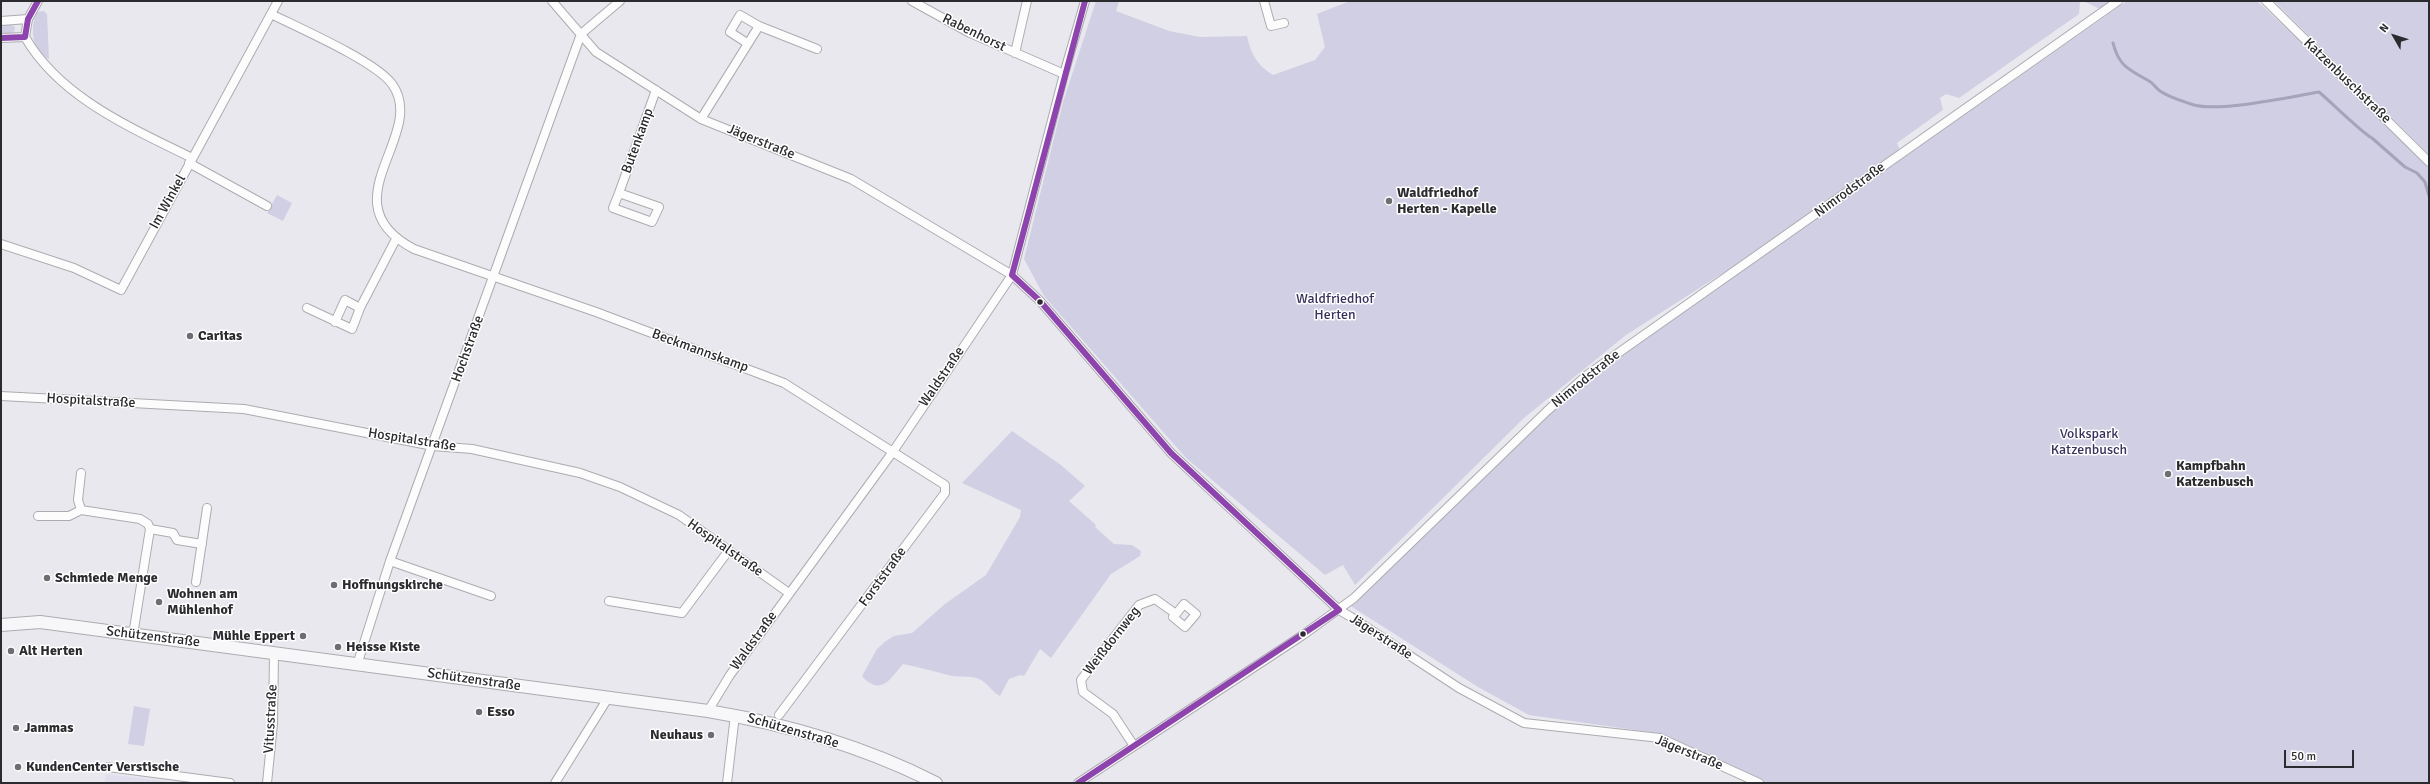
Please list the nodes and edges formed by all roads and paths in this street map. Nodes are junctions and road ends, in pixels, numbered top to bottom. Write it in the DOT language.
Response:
graph roads {
  1 [pos="38,1"];
  2 [pos="278,1"];
  3 [pos="552,1"];
  4 [pos="620,1"];
  5 [pos="912,1"];
  6 [pos="1027,1"];
  7 [pos="1085,1"];
  8 [pos="1264,1"];
  9 [pos="2118,1"];
  10 [pos="2266,1"];
  11 [pos="271,14"];
  12 [pos="28,19"];
  13 [pos="1,21"];
  14 [pos="1284,23"];
  15 [pos="759,26"];
  16 [pos="581,34"];
  17 [pos="25,37"];
  18 [pos="1,38"];
  19 [pos="747,43"];
  20 [pos="817,49"];
  21 [pos="1015,53"];
  22 [pos="1064,74"];
  23 [pos="656,90"];
  24 [pos="701,119"];
  25 [pos="191,161"];
  26 [pos="2429,162"];
  27 [pos="619,193"];
  28 [pos="267,206"];
  29 [pos="396,239"];
  30 [pos="1,244"];
  31 [pos="1012,275"];
  32 [pos="494,277"];
  33 [pos="307,308"];
  34 [pos="360,308"];
  35 [pos="335,322"];
  36 [pos="1,396"];
  37 [pos="433,446"];
  38 [pos="892,453"];
  39 [pos="81,473"];
  40 [pos="207,508"];
  41 [pos="81,510"];
  42 [pos="38,516"];
  43 [pos="150,529"];
  44 [pos="202,544"];
  45 [pos="729,550"];
  46 [pos="390,562"];
  47 [pos="196,582"];
  48 [pos="789,593"];
  49 [pos="491,596"];
  50 [pos="610,601"];
  51 [pos="1339,610"];
  52 [pos="1176,614"];
  53 [pos="1,625"];
  54 [pos="133,635"];
  55 [pos="274,654"];
  56 [pos="357,665"];
  57 [pos="608,698"];
  58 [pos="708,711"];
  59 [pos="779,715"];
  60 [pos="735,716"];
  61 [pos="1134,746"];
  62 [pos="108,767"];
  63 [pos="230,783"];
  64 [pos="267,783"];
  65 [pos="555,783"];
  66 [pos="727,783"];
  67 [pos="936,783"];
  68 [pos="1078,783"];
  69 [pos="1759,783"];
  1 -- 12 [label="street"];
  2 -- 11 [label="street, Im Winkel"];
  3 -- 16 [label="street, Jägerstraße"];
  4 -- 16 [label="street"];
  5 -- 21 [label="street, Rabenhorst"];
  6 -- 21 [label="street, Rabenhorst"];
  7 -- 22 [label="street, Waldstraße"];
  8 -- 14 [label="street"];
  9 -- 51 [label="street, Nimrodstraße"];
  10 -- 26 [label="street, Katzenbuschstraße"];
  11 -- 25 [label="street, Im Winkel"];
  11 -- 29 [label="street"];
  12 -- 13 [label="street"];
  12 -- 17 [label="street"];
  15 -- 19 [label="street"];
  15 -- 19 [label="street"];
  15 -- 20 [label="street"];
  16 -- 23 [label="street, Jägerstraße"];
  16 -- 32 [label="street, Hochstraße"];
  17 -- 18 [label="street"];
  17 -- 25 [label="street"];
  19 -- 24 [label="street"];
  21 -- 22 [label="street, Rabenhorst"];
  22 -- 31 [label="street, Waldstraße"];
  23 -- 24 [label="street, Jägerstraße"];
  23 -- 27 [label="street, Butenkamp"];
  24 -- 31 [label="street, Jägerstraße"];
  25 -- 28 [label="street"];
  25 -- 30 [label="street, Im Winkel"];
  27 -- 27 [label="street, Butenkamp"];
  29 -- 32 [label="street, Beckmannskamp"];
  29 -- 34 [label="street"];
  31 -- 38 [label="street, Waldstraße"];
  31 -- 51 [label="street, Jägerstraße"];
  32 -- 37 [label="street, Hochstraße"];
  32 -- 38 [label="street, Beckmannskamp"];
  33 -- 35 [label="street"];
  34 -- 35 [label="street"];
  34 -- 35 [label="street"];
  36 -- 37 [label="street, Hospitalstraße"];
  37 -- 45 [label="street, Hospitalstraße"];
  37 -- 46 [label="street, Hochstraße"];
  38 -- 48 [label="street, Waldstraße"];
  38 -- 59 [label="street, Forststraße"];
  39 -- 41 [label="street"];
  40 -- 44 [label="street"];
  41 -- 42 [label="street"];
  41 -- 43 [label="street"];
  43 -- 44 [label="street"];
  43 -- 54 [label="street"];
  44 -- 47 [label="street"];
  45 -- 48 [label="street, Hospitalstraße"];
  45 -- 50 [label="street"];
  46 -- 49 [label="street"];
  46 -- 56 [label="street, Hochstraße"];
  48 -- 58 [label="street, Waldstraße"];
  51 -- 61 [label="street, Nimrodstraße"];
  51 -- 69 [label="street, Jägerstraße"];
  52 -- 61 [label="street, Weißdornweg"];
  53 -- 54 [label="main road, Schützenstraße"];
  54 -- 55 [label="main road, Schützenstraße"];
  55 -- 56 [label="main road, Schützenstraße"];
  55 -- 64 [label="street, Vitusstraße"];
  56 -- 57 [label="main road, Schützenstraße"];
  57 -- 58 [label="main road, Schützenstraße"];
  57 -- 65 [label="street"];
  58 -- 60 [label="main road, Schützenstraße"];
  60 -- 66 [label="street"];
  60 -- 67 [label="main road, Schützenstraße"];
  61 -- 68 [label="street, Nimrodstraße"];
  62 -- 63 [label="street"];
}
